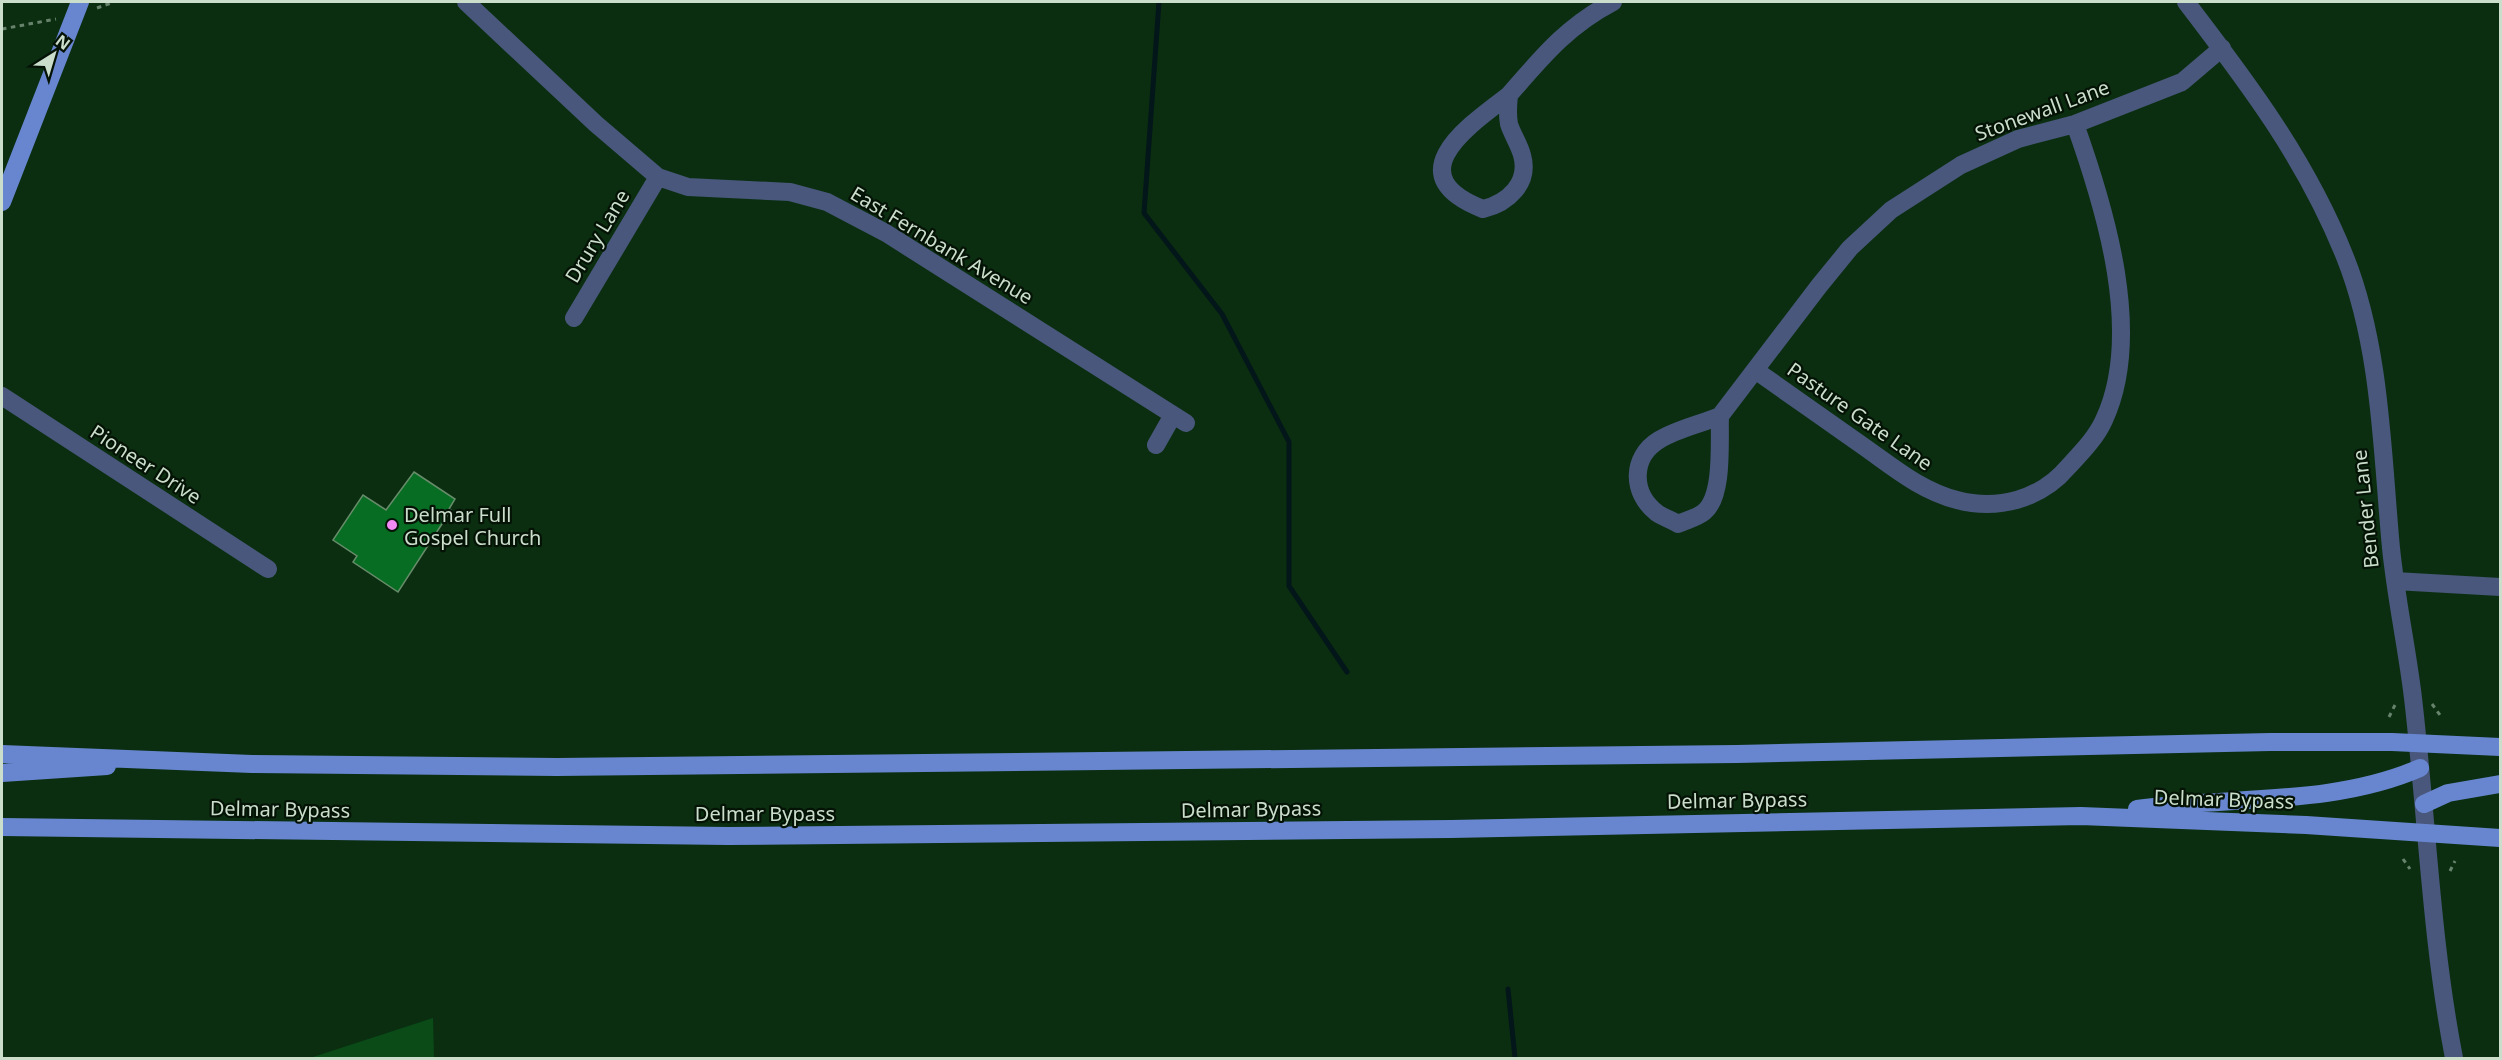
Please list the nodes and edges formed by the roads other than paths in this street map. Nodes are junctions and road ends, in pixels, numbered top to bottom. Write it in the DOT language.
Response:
graph roads {
  1 [pos="80,2"];
  2 [pos="466,2"];
  3 [pos="1613,2"];
  4 [pos="2186,2"];
  5 [pos="2222,48"];
  6 [pos="1509,95"];
  7 [pos="2075,124"];
  8 [pos="658,177"];
  9 [pos="2,202"];
  10 [pos="574,318"];
  11 [pos="1755,370"];
  12 [pos="2,396"];
  13 [pos="1720,416"];
  14 [pos="1156,445"];
  15 [pos="268,569"];
  16 [pos="2395,581"];
  17 [pos="2500,588"];
  18 [pos="2417,743"];
  19 [pos="2500,747"];
  20 [pos="2,754"];
  21 [pos="189,761"];
  22 [pos="2420,768"];
  23 [pos="2,773"];
  24 [pos="2500,784"];
  25 [pos="2424,804"];
  26 [pos="2081,816"];
  27 [pos="2,827"];
  28 [pos="2426,832"];
  29 [pos="2500,838"];
  30 [pos="2454,1059"];
  1 -- 9 [label="main road"];
  2 -- 8 [label="street, East Fernbank Avenue"];
  3 -- 6 [label="street"];
  4 -- 5 [label="street, Bender Lane"];
  5 -- 7 [label="street, Stonewall Lane"];
  5 -- 16 [label="street, Bender Lane"];
  6 -- 6 [label="street"];
  7 -- 11 [label="street, Stonewall Lane"];
  7 -- 11 [label="street, Pasture Gate Lane"];
  8 -- 10 [label="street, Drury Lane"];
  8 -- 14 [label="street, East Fernbank Avenue"];
  11 -- 13 [label="street, Stonewall Lane"];
  12 -- 15 [label="street, Pioneer Drive"];
  13 -- 13 [label="street"];
  16 -- 17 [label="street"];
  16 -- 18 [label="street, Bender Lane"];
  18 -- 19 [label="main road"];
  18 -- 21 [label="main road"];
  18 -- 22 [label="street, Bender Lane"];
  20 -- 21 [label="main road"];
  21 -- 23 [label="main road"];
  22 -- 25 [label="street, Bender Lane"];
  22 -- 26 [label="main road"];
  24 -- 25 [label="main road"];
  25 -- 28 [label="street, Bender Lane"];
  26 -- 27 [label="main road, Delmar Bypass"];
  26 -- 28 [label="main road, Delmar Bypass"];
  28 -- 29 [label="main road, Delmar Bypass"];
  28 -- 30 [label="street, Bender Lane"];
}
